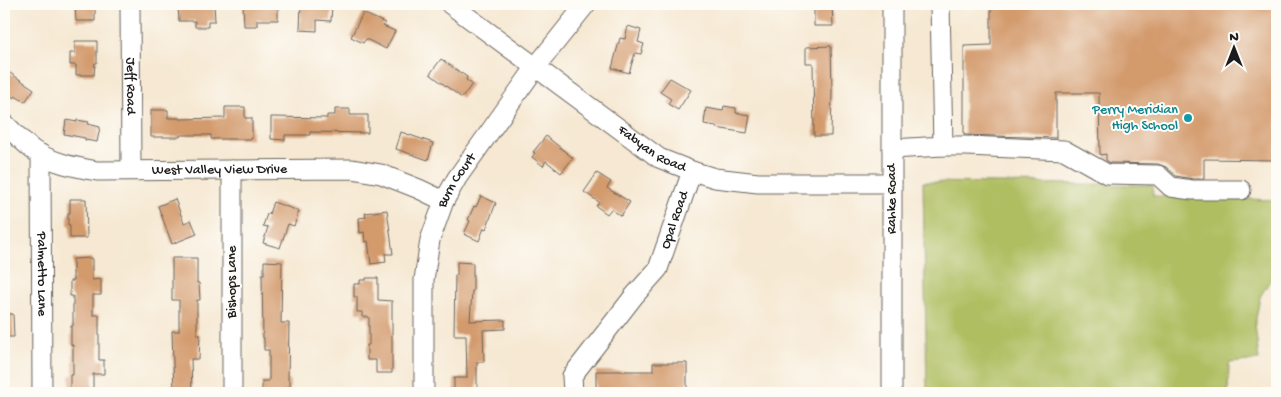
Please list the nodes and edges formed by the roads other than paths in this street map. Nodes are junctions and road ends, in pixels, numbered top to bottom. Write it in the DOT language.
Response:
graph roads {
  1 [pos="130,4"];
  2 [pos="450,4"];
  3 [pos="586,4"];
  4 [pos="892,4"];
  5 [pos="940,4"];
  6 [pos="536,68"];
  7 [pos="4,123"];
  8 [pos="943,146"];
  9 [pos="892,149"];
  10 [pos="41,154"];
  11 [pos="131,170"];
  12 [pos="232,170"];
  13 [pos="692,171"];
  14 [pos="892,184"];
  15 [pos="1241,190"];
  16 [pos="444,201"];
  17 [pos="572,385"];
  18 [pos="42,393"];
  19 [pos="232,393"];
  20 [pos="424,393"];
  21 [pos="892,393"];
  1 -- 11 [label="street, Jeff Road"];
  2 -- 6 [label="street, Fabyan Road"];
  3 -- 6 [label="street, Burn Court"];
  4 -- 9 [label="street, Rahke Road"];
  5 -- 8 [label="street"];
  6 -- 13 [label="street, Fabyan Road"];
  6 -- 16 [label="street, Burn Court"];
  7 -- 10 [label="street, West Valley View Drive"];
  8 -- 9 [label="street"];
  8 -- 15 [label="street"];
  9 -- 14 [label="street, Rahke Road"];
  10 -- 11 [label="street, West Valley View Drive"];
  10 -- 18 [label="street, Palmetto Lane"];
  11 -- 12 [label="street, West Valley View Drive"];
  12 -- 16 [label="street, West Valley View Drive"];
  12 -- 19 [label="street, Bishops Lane"];
  13 -- 14 [label="street, Fabyan Road"];
  13 -- 17 [label="street, Opal Road"];
  14 -- 21 [label="street, Rahke Road"];
  16 -- 20 [label="street, Burn Court"];
}
